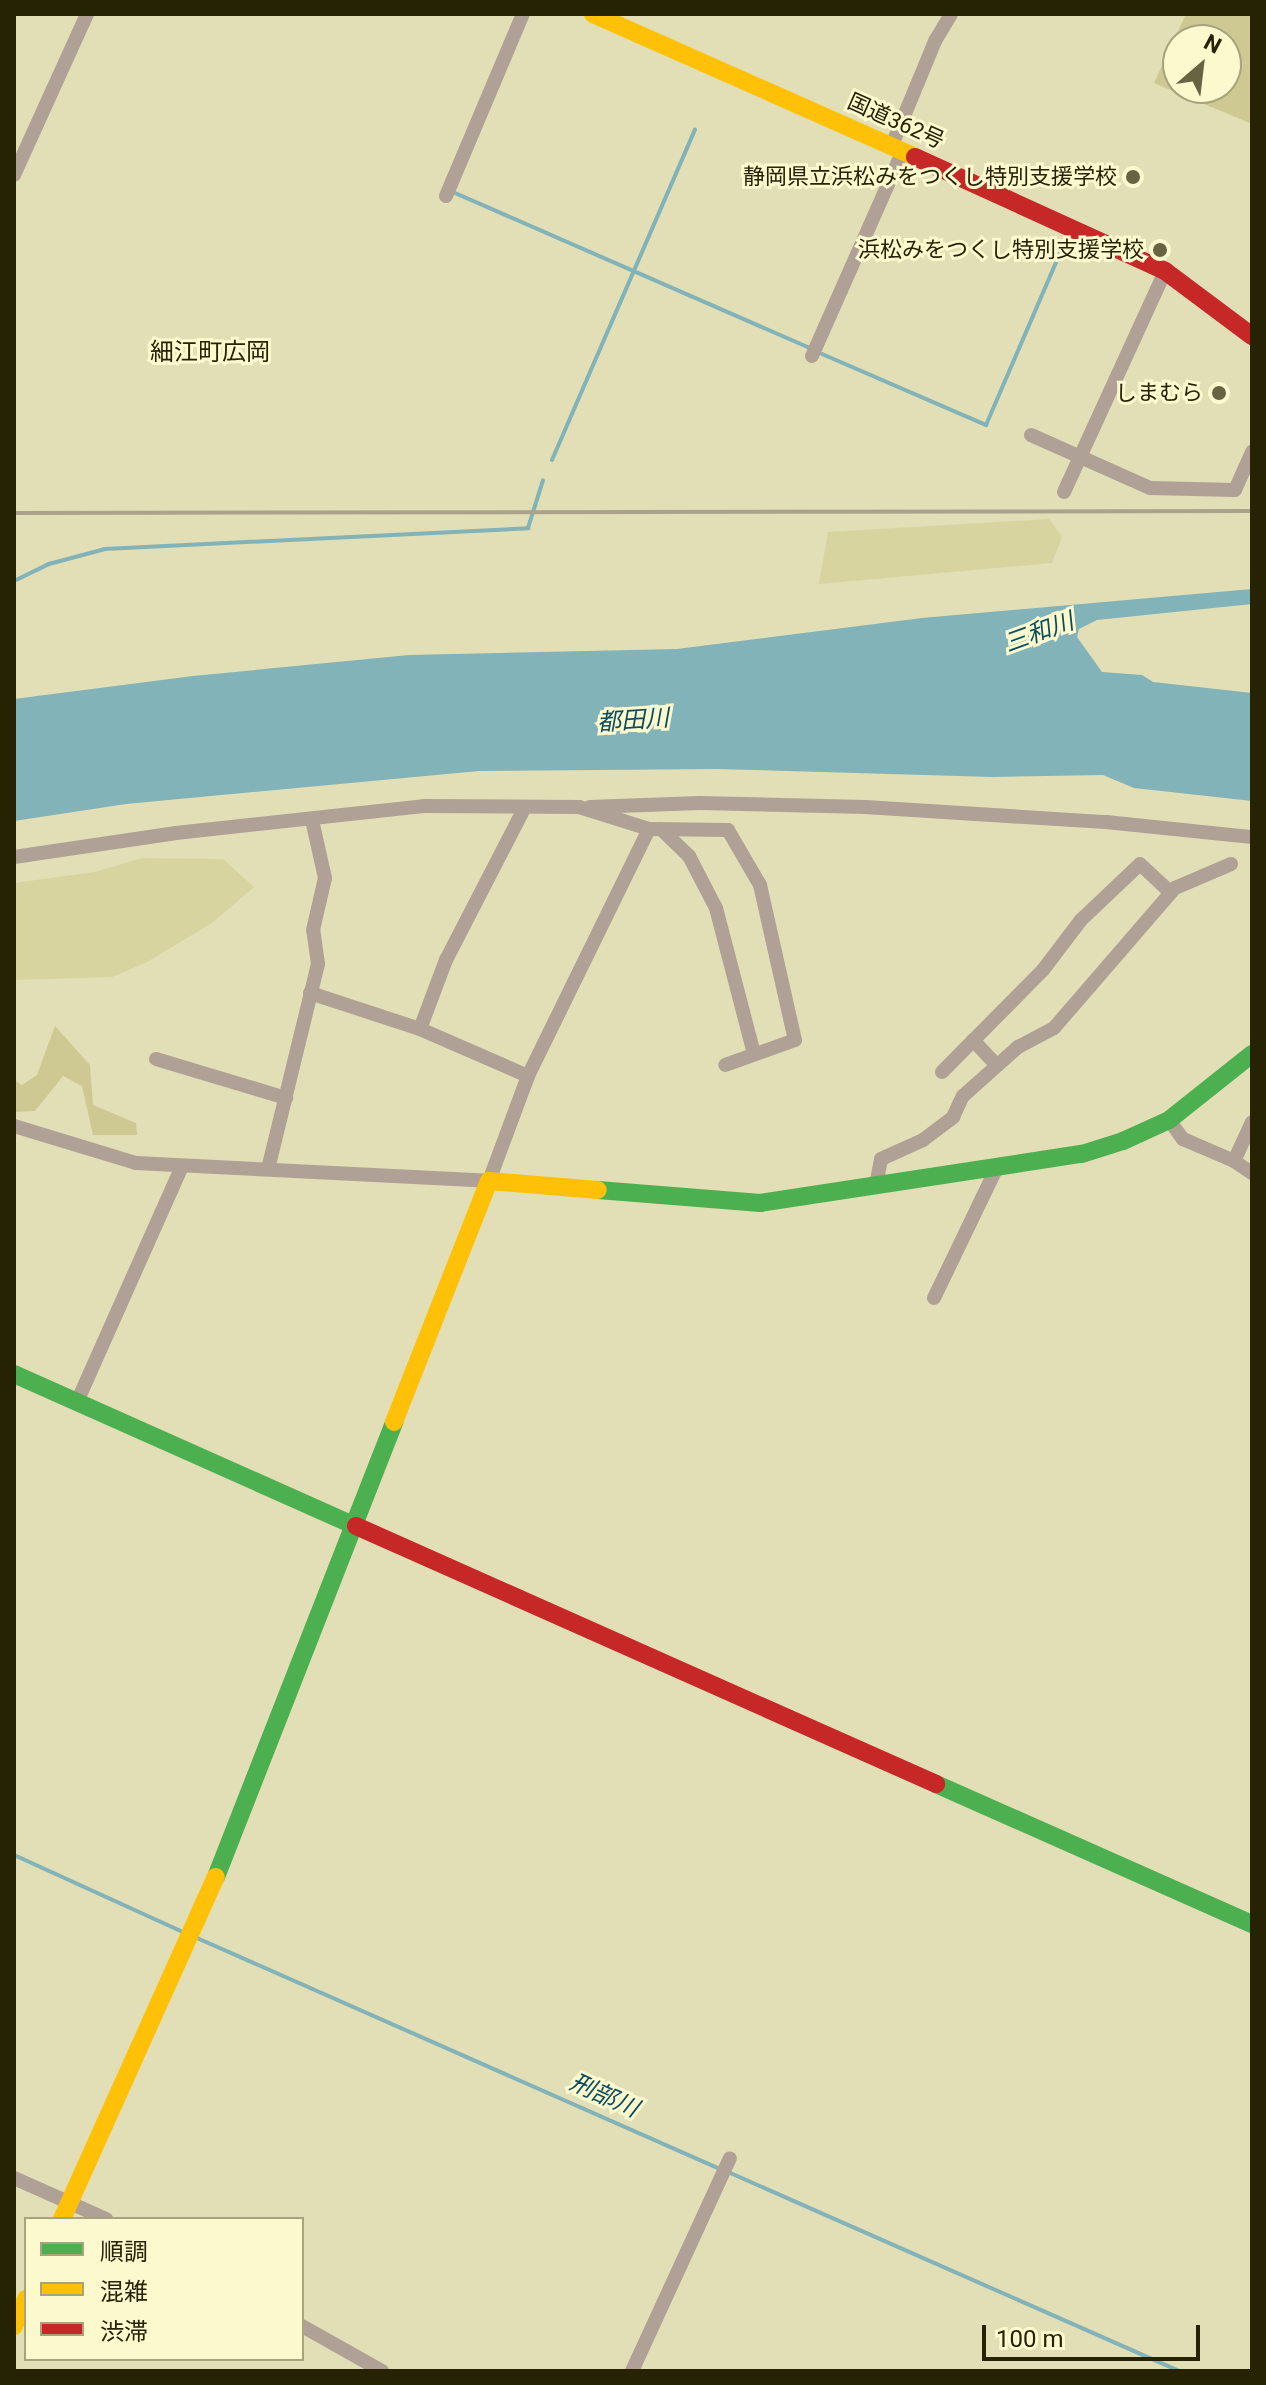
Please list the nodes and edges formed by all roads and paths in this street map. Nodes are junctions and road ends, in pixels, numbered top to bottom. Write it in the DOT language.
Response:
graph roads {
  1 [pos="87,14"];
  2 [pos="523,14"];
  3 [pos="593,14"];
  4 [pos="951,14"];
  5 [pos="897,148"];
  6 [pos="14,175"];
  7 [pos="446,196"];
  8 [pos="1165,271"];
  9 [pos="1252,336"];
  10 [pos="812,356"];
  11 [pos="1031,435"];
  12 [pos="1252,452"];
  13 [pos="1080,457"];
  14 [pos="1064,492"];
  15 [pos="525,807"];
  16 [pos="579,807"];
  17 [pos="312,820"];
  18 [pos="655,829"];
  19 [pos="1252,837"];
  20 [pos="14,857"];
  21 [pos="1231,864"];
  22 [pos="1171,893"];
  23 [pos="310,993"];
  24 [pos="420,1029"];
  25 [pos="973,1040"];
  26 [pos="754,1054"];
  27 [pos="1252,1054"];
  28 [pos="156,1059"];
  29 [pos="725,1065"];
  30 [pos="997,1066"];
  31 [pos="942,1072"];
  32 [pos="528,1076"];
  33 [pos="286,1098"];
  34 [pos="1169,1120"];
  35 [pos="1252,1122"];
  36 [pos="14,1126"];
  37 [pos="1234,1161"];
  38 [pos="182,1166"];
  39 [pos="997,1167"];
  40 [pos="268,1169"];
  41 [pos="1252,1173"];
  42 [pos="489,1181"];
  43 [pos="876,1185"];
  44 [pos="934,1298"];
  45 [pos="14,1374"];
  46 [pos="77,1402"];
  47 [pos="352,1525"];
  48 [pos="1252,1924"];
  49 [pos="730,2158"];
  50 [pos="14,2178"];
  51 [pos="66,2212"];
  52 [pos="95,2217"];
  53 [pos="24,2304"];
  54 [pos="14,2326"];
  55 [pos="304,2327"];
  56 [pos="382,2371"];
  57 [pos="632,2371"];
  1 -- 6 [label="street"];
  2 -- 7 [label="street"];
  3 -- 5 [label="main road, 国道362号"];
  4 -- 5 [label="street"];
  5 -- 8 [label="main road, 国道362号"];
  5 -- 10 [label="street"];
  8 -- 9 [label="main road, 国道362号"];
  8 -- 13 [label="street"];
  11 -- 13 [label="street"];
  12 -- 13 [label="street"];
  13 -- 14 [label="street"];
  15 -- 16 [label="street"];
  15 -- 17 [label="street"];
  15 -- 24 [label="street"];
  16 -- 18 [label="street"];
  16 -- 19 [label="street"];
  17 -- 20 [label="street"];
  17 -- 23 [label="street"];
  18 -- 26 [label="street"];
  18 -- 26 [label="street"];
  18 -- 32 [label="street"];
  21 -- 22 [label="street"];
  22 -- 25 [label="street"];
  22 -- 30 [label="street"];
  23 -- 24 [label="street"];
  23 -- 33 [label="street"];
  24 -- 32 [label="street"];
  25 -- 30 [label="street"];
  25 -- 31 [label="street"];
  26 -- 29 [label="street"];
  27 -- 34 [label="main road"];
  28 -- 33 [label="street"];
  30 -- 43 [label="street"];
  32 -- 42 [label="street"];
  33 -- 40 [label="street"];
  34 -- 37 [label="street"];
  34 -- 39 [label="main road"];
  35 -- 37 [label="street"];
  36 -- 38 [label="street"];
  37 -- 41 [label="street"];
  38 -- 40 [label="street"];
  38 -- 46 [label="street"];
  39 -- 43 [label="main road"];
  39 -- 44 [label="street"];
  40 -- 42 [label="street"];
  42 -- 43 [label="main road"];
  42 -- 47 [label="main road"];
  45 -- 46 [label="main road"];
  46 -- 47 [label="main road"];
  47 -- 48 [label="main road"];
  47 -- 51 [label="main road"];
  49 -- 57 [label="street"];
  50 -- 51 [label="street"];
  51 -- 52 [label="street"];
  53 -- 54 [label="main road"];
  55 -- 56 [label="street"];
}
